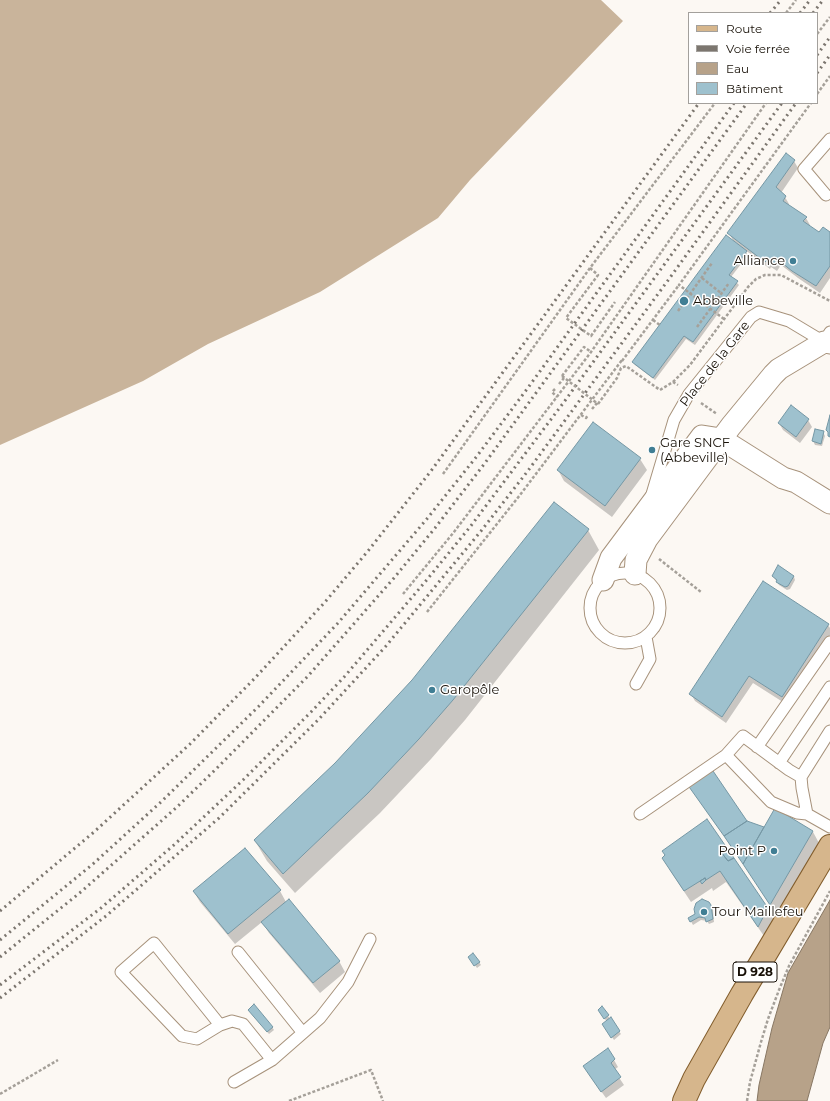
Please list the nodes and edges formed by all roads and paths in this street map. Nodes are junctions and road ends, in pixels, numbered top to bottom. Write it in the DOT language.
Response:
graph roads {
  1 [pos="796,0"];
  2 [pos="787,12"];
  3 [pos="830,17"];
  4 [pos="818,33"];
  5 [pos="830,76"];
  6 [pos="818,93"];
  7 [pos="714,104"];
  8 [pos="765,104"];
  9 [pos="809,104"];
  10 [pos="830,139"];
  11 [pos="829,195"];
  12 [pos="712,263"];
  13 [pos="590,268"];
  14 [pos="702,278"];
  15 [pos="729,283"];
  16 [pos="679,285"];
  17 [pos="691,293"];
  18 [pos="721,293"];
  19 [pos="615,302"];
  20 [pos="710,308"];
  21 [pos="678,311"];
  22 [pos="724,319"];
  23 [pos="653,320"];
  24 [pos="660,325"];
  25 [pos="697,327"];
  26 [pos="828,339"];
  27 [pos="591,352"];
  28 [pos="622,360"];
  29 [pos="621,368"];
  30 [pos="563,377"];
  31 [pos="617,378"];
  32 [pos="559,384"];
  33 [pos="555,389"];
  34 [pos="557,396"];
  35 [pos="598,403"];
  36 [pos="592,410"];
  37 [pos="581,415"];
  38 [pos="588,415"];
  39 [pos="711,438"];
  40 [pos="443,474"];
  41 [pos="830,503"];
  42 [pos="649,505"];
  43 [pos="644,546"];
  44 [pos="635,574"];
  45 [pos="603,580"];
  46 [pos="701,592"];
  47 [pos="403,594"];
  48 [pos="427,612"];
  49 [pos="646,637"];
  50 [pos="830,642"];
  51 [pos="636,684"];
  52 [pos="830,686"];
  53 [pos="830,731"];
  54 [pos="757,747"];
  55 [pos="726,755"];
  56 [pos="779,763"];
  57 [pos="801,777"];
  58 [pos="640,814"];
  59 [pos="807,814"];
  60 [pos="830,827"];
  61 [pos="830,846"];
  62 [pos="830,891"];
  63 [pos="370,939"];
  64 [pos="238,952"];
  65 [pos="220,1025"];
  66 [pos="303,1033"];
  67 [pos="58,1060"];
  68 [pos="272,1060"];
  69 [pos="234,1082"];
  70 [pos="0,1094"];
  71 [pos="289,1101"];
  72 [pos="383,1101"];
  73 [pos="684,1101"];
  74 [pos="747,1101"];
  1 -- 2 [label="path"];
  3 -- 4 [label="path"];
  5 -- 6 [label="path"];
  7 -- 13 [label="path"];
  8 -- 27 [label="path"];
  9 -- 16 [label="path"];
  10 -- 11 [label="lane"];
  12 -- 14 [label="path"];
  13 -- 19 [label="path"];
  13 -- 40 [label="path"];
  14 -- 17 [label="path"];
  14 -- 18 [label="path"];
  15 -- 18 [label="path"];
  16 -- 17 [label="path"];
  16 -- 23 [label="path"];
  17 -- 20 [label="path"];
  17 -- 21 [label="path"];
  18 -- 20 [label="path"];
  20 -- 22 [label="path"];
  20 -- 25 [label="path"];
  23 -- 24 [label="path"];
  23 -- 28 [label="path"];
  26 -- 39 [label="street, Place de la Gare"];
  26 -- 42 [label="lane, Place de la Gare"];
  27 -- 30 [label="path"];
  27 -- 34 [label="path"];
  28 -- 29 [label="path"];
  28 -- 37 [label="path"];
  30 -- 32 [label="path"];
  30 -- 35 [label="path, bridge"];
  31 -- 35 [label="path"];
  33 -- 34 [label="path"];
  34 -- 47 [label="path"];
  35 -- 36 [label="path"];
  37 -- 38 [label="path"];
  37 -- 48 [label="path"];
  39 -- 41 [label="street"];
  39 -- 42 [label="street, Place de la Gare"];
  39 -- 43 [label="street, Place de la Gare"];
  42 -- 45 [label="street, Place de la Gare"];
  43 -- 44 [label="street, Place de la Gare"];
  43 -- 46 [label="path"];
  44 -- 45 [label="lane"];
  44 -- 49 [label="lane"];
  45 -- 49 [label="lane"];
  49 -- 51 [label="lane"];
  50 -- 54 [label="lane"];
  52 -- 56 [label="lane"];
  53 -- 57 [label="lane"];
  54 -- 55 [label="lane"];
  54 -- 56 [label="lane"];
  55 -- 58 [label="lane"];
  55 -- 59 [label="lane"];
  56 -- 57 [label="lane"];
  57 -- 59 [label="lane"];
  59 -- 60 [label="lane"];
  61 -- 73 [label="main road, D 928"];
  62 -- 74 [label="path"];
  63 -- 66 [label="lane"];
  64 -- 66 [label="lane"];
  65 -- 65 [label="lane"];
  65 -- 68 [label="lane"];
  66 -- 68 [label="lane"];
  67 -- 70 [label="path"];
  68 -- 69 [label="lane"];
  71 -- 72 [label="path"];
}
